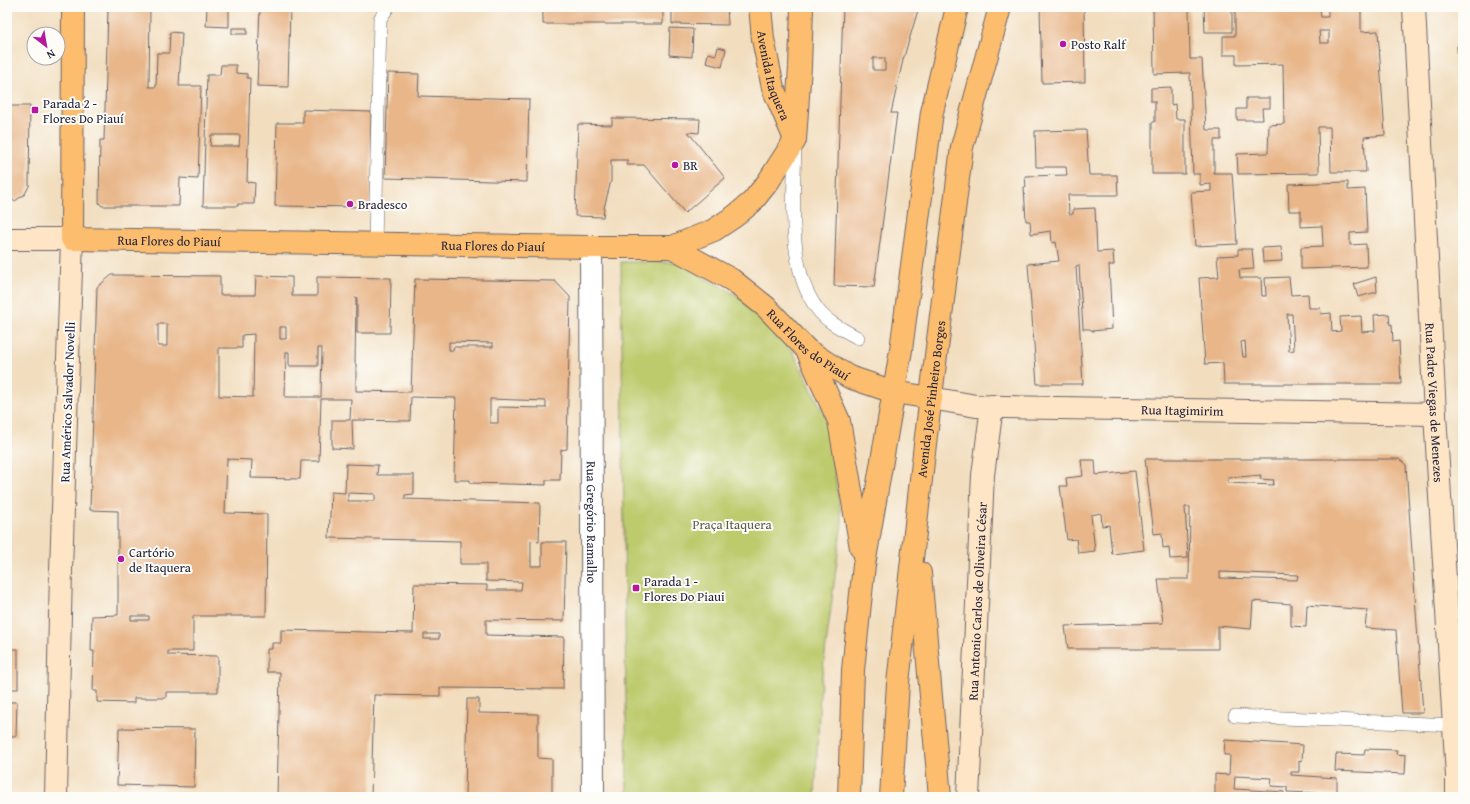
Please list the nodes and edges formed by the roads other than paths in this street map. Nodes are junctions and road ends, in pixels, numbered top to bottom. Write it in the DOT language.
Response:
graph roads {
  1 [pos="73,7"];
  2 [pos="388,7"];
  3 [pos="760,7"];
  4 [pos="802,7"];
  5 [pos="957,7"];
  6 [pos="1000,7"];
  7 [pos="1414,7"];
  8 [pos="796,140"];
  9 [pos="7,239"];
  10 [pos="72,239"];
  11 [pos="376,244"];
  12 [pos="672,247"];
  13 [pos="591,248"];
  14 [pos="858,338"];
  15 [pos="807,350"];
  16 [pos="894,392"];
  17 [pos="931,398"];
  18 [pos="992,406"];
  19 [pos="1435,414"];
  20 [pos="916,518"];
  21 [pos="864,565"];
  22 [pos="1235,716"];
  23 [pos="1454,725"];
  24 [pos="56,797"];
  25 [pos="593,797"];
  26 [pos="849,797"];
  27 [pos="891,797"];
  28 [pos="940,797"];
  29 [pos="968,797"];
  30 [pos="1457,797"];
  1 -- 10 [label="main road, Rua Américo Salvador Novelli"];
  2 -- 11 [label="lane"];
  3 -- 8 [label="main road, Avenida Itaquera"];
  4 -- 8 [label="main road"];
  5 -- 16 [label="main road"];
  6 -- 17 [label="main road, Avenida José Pinheiro Borges"];
  7 -- 19 [label="street, Rua Padre Viegas de Menezes"];
  8 -- 12 [label="main road"];
  8 -- 14 [label="lane"];
  9 -- 10 [label="street, Rua Flores do Piauí"];
  10 -- 11 [label="main road, Rua Flores do Piauí"];
  10 -- 24 [label="street, Rua Américo Salvador Novelli"];
  11 -- 13 [label="main road, Rua Flores do Piauí"];
  12 -- 13 [label="main road, Rua Flores do Piauí"];
  12 -- 15 [label="main road, Rua Flores do Piauí"];
  13 -- 25 [label="street, Rua Gregório Ramalho"];
  15 -- 16 [label="main road, Rua Flores do Piauí"];
  15 -- 21 [label="main road"];
  16 -- 17 [label="main road, Rua Flores do Piauí"];
  16 -- 21 [label="main road"];
  17 -- 18 [label="street, Rua Itagimirim"];
  17 -- 20 [label="main road, Avenida José Pinheiro Borges"];
  18 -- 19 [label="street, Rua Itagimirim"];
  18 -- 29 [label="street, Rua Antonio Carlos de Oliveira César"];
  19 -- 23 [label="street, Rua Padre Viegas de Menezes"];
  20 -- 27 [label="main road, Avenida José Pinheiro Borges"];
  20 -- 28 [label="main road"];
  21 -- 26 [label="main road"];
  22 -- 23 [label="lane"];
  23 -- 30 [label="street, Rua Padre Viegas de Menezes"];
}
